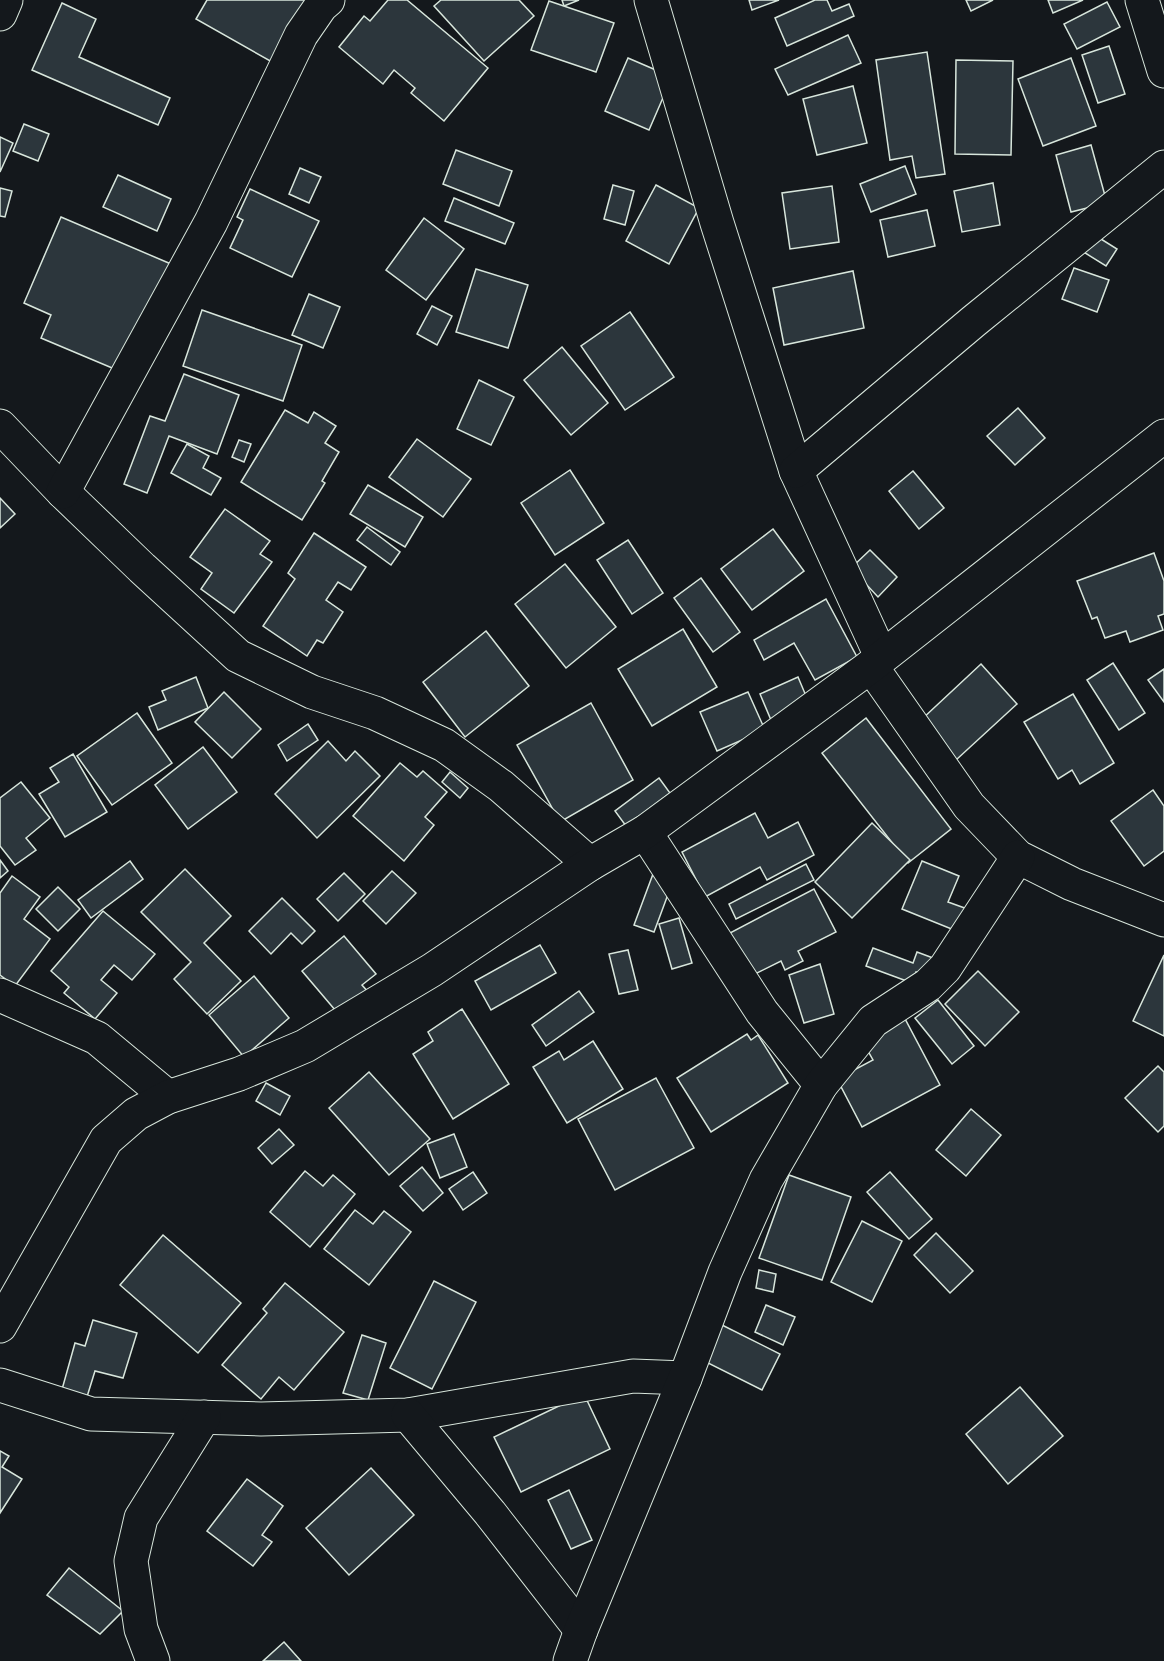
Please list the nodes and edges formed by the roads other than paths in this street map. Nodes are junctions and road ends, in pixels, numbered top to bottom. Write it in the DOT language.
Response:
graph roads {
  1 [pos="6,0"];
  2 [pos="328,0"];
  3 [pos="651,0"];
  4 [pos="1142,0"];
  5 [pos="0,14"];
  6 [pos="1164,71"];
  7 [pos="1164,167"];
  8 [pos="0,426"];
  9 [pos="1164,436"];
  10 [pos="795,471"];
  11 [pos="63,492"];
  12 [pos="876,661"];
  13 [pos="645,832"];
  14 [pos="1018,857"];
  15 [pos="590,864"];
  16 [pos="1164,920"];
  17 [pos="0,995"];
  18 [pos="821,1085"];
  19 [pos="168,1097"];
  20 [pos="0,1326"];
  21 [pos="685,1378"];
  22 [pos="0,1385"];
  23 [pos="408,1415"];
  24 [pos="204,1418"];
  25 [pos="581,1630"];
  26 [pos="153,1661"];
  27 [pos="570,1661"];
  1 -- 5 [label="street"];
  2 -- 11 [label="street"];
  3 -- 10 [label="street"];
  4 -- 6 [label="street"];
  7 -- 10 [label="street"];
  8 -- 11 [label="street"];
  9 -- 12 [label="street"];
  10 -- 12 [label="street"];
  11 -- 15 [label="street"];
  12 -- 13 [label="street"];
  12 -- 14 [label="street"];
  13 -- 15 [label="street"];
  13 -- 18 [label="street"];
  14 -- 16 [label="street"];
  14 -- 18 [label="street"];
  15 -- 19 [label="street"];
  17 -- 19 [label="street"];
  18 -- 21 [label="street"];
  19 -- 20 [label="street"];
  21 -- 23 [label="street"];
  21 -- 25 [label="street"];
  22 -- 24 [label="street"];
  23 -- 24 [label="street"];
  23 -- 25 [label="street"];
  24 -- 26 [label="street"];
  25 -- 27 [label="street"];
}
